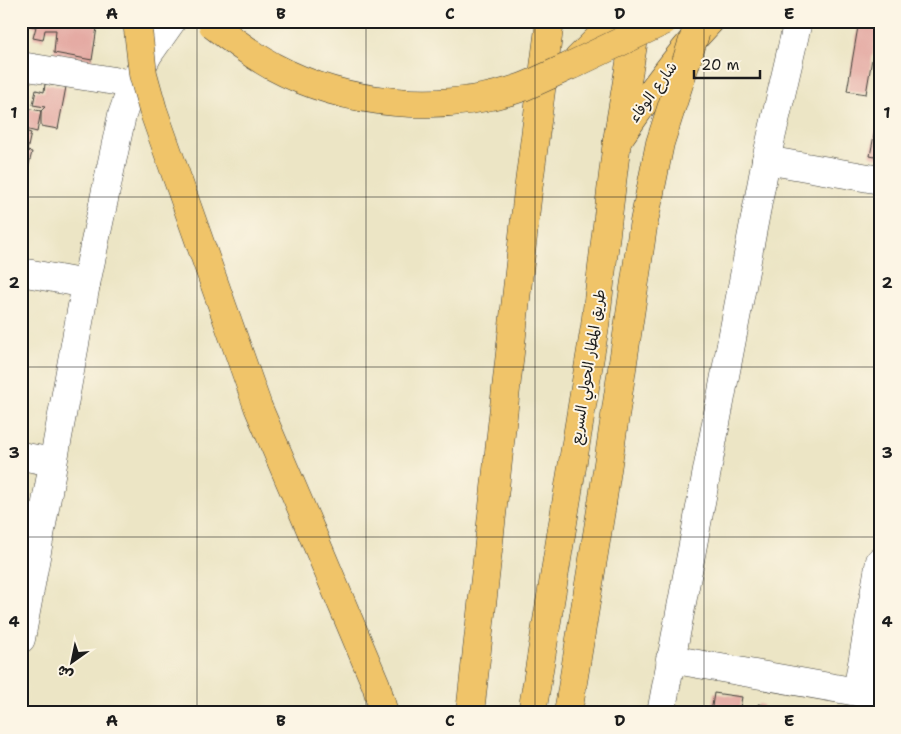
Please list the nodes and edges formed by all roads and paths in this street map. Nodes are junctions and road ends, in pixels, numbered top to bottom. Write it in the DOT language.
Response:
graph roads {
  1 [pos="138,21"];
  2 [pos="172,21"];
  3 [pos="210,21"];
  4 [pos="550,21"];
  5 [pos="616,21"];
  6 [pos="637,21"];
  7 [pos="664,21"];
  8 [pos="700,21"];
  9 [pos="710,21"];
  10 [pos="798,21"];
  11 [pos="572,65"];
  12 [pos="21,66"];
  13 [pos="133,84"];
  14 [pos="617,141"];
  15 [pos="766,160"];
  16 [pos="880,180"];
  17 [pos="21,272"];
  18 [pos="86,284"];
  19 [pos="21,456"];
  20 [pos="53,462"];
  21 [pos="880,561"];
  22 [pos="21,639"];
  23 [pos="670,659"];
  24 [pos="868,694"];
  25 [pos="384,713"];
  26 [pos="470,713"];
  27 [pos="532,713"];
  28 [pos="568,713"];
  29 [pos="661,713"];
  1 -- 25 [label="main road, bridge"];
  2 -- 13 [label="street"];
  3 -- 11 [label="main road, bridge"];
  4 -- 26 [label="main road"];
  5 -- 11 [label="main road"];
  6 -- 14 [label="main road, طريق المطار الحولي السريع"];
  7 -- 11 [label="main road, bridge"];
  8 -- 28 [label="main road, bridge"];
  9 -- 14 [label="main road, شارع الوفاء"];
  10 -- 15 [label="street"];
  12 -- 13 [label="street"];
  13 -- 18 [label="street"];
  14 -- 27 [label="main road, طريق المطار الحولي السريع"];
  15 -- 16 [label="street"];
  15 -- 23 [label="street"];
  17 -- 18 [label="street"];
  18 -- 20 [label="street"];
  19 -- 20 [label="street"];
  20 -- 22 [label="street"];
  21 -- 24 [label="street"];
  23 -- 24 [label="street"];
  23 -- 29 [label="street"];
}
